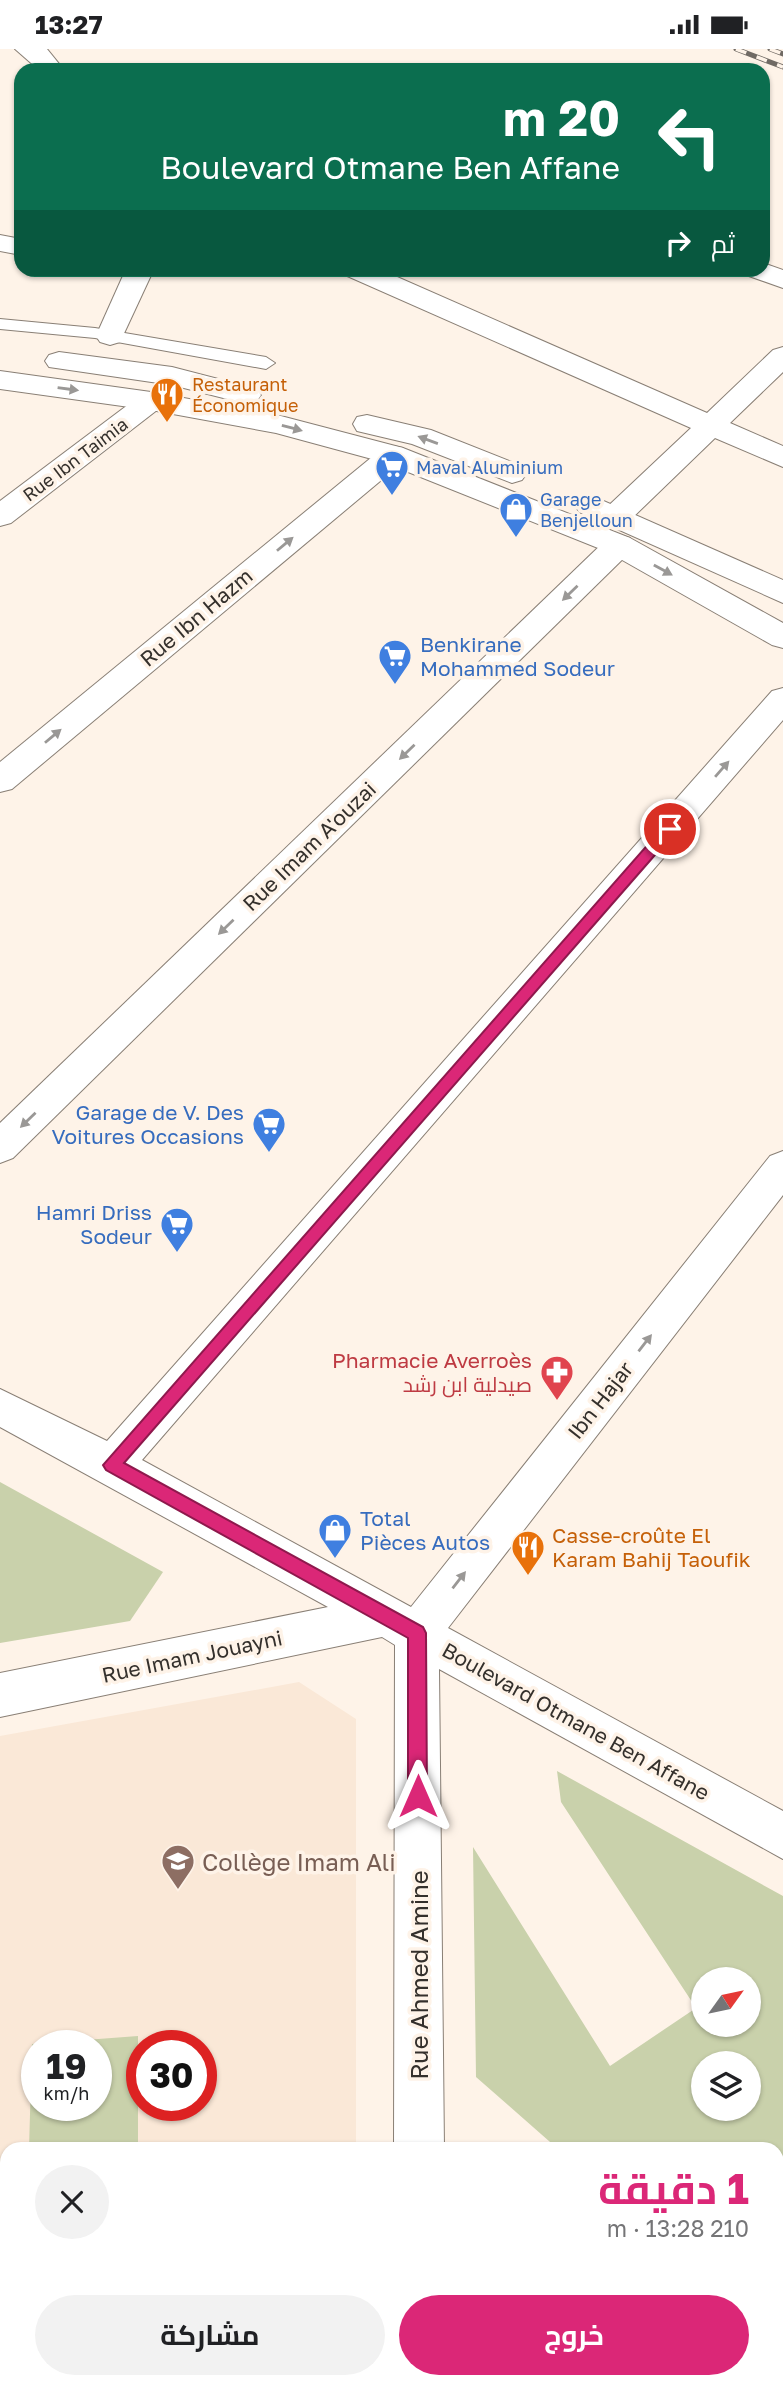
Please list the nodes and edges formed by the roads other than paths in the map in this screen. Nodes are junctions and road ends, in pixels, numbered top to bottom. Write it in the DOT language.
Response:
graph roads {
  1 [pos="27,49"];
  2 [pos="46,63"];
  3 [pos="136,277"];
  4 [pos="373,277"];
  5 [pos="0,324"];
  6 [pos="110,336"];
  7 [pos="0,354"];
  8 [pos="266,363"];
  9 [pos="777,369"];
  10 [pos="0,380"];
  11 [pos="151,401"];
  12 [pos="710,425"];
  13 [pos="393,455"];
  14 [pos="783,457"];
  15 [pos="0,516"];
  16 [pos="618,531"];
  17 [pos="783,592"];
  18 [pos="783,638"];
  19 [pos="783,699"];
  20 [pos="0,780"];
  21 [pos="0,1147"];
  22 [pos="783,1167"];
  23 [pos="0,1407"];
  24 [pos="112,1465"];
  25 [pos="401,1625"];
  26 [pos="0,1695"];
  27 [pos="782,1833"];
  28 [pos="419,2142"];
  1 -- 2 [label="street"];
  3 -- 6 [label="street"];
  4 -- 12 [label="street"];
  5 -- 6 [label="lane"];
  6 -- 8 [label="lane"];
  16 -- 7 [label="street, one-way"];
  9 -- 12 [label="street, Rue Imam A'ouzai"];
  10 -- 11 [label="street, one-way"];
  11 -- 13 [label="street, one-way"];
  11 -- 15 [label="street, Rue Ibn Taimia"];
  12 -- 14 [label="street"];
  12 -- 16 [label="street, Rue Imam A'ouzai"];
  13 -- 16 [label="street"];
  20 -- 13 [label="street, Rue Ibn Hazm, one-way"];
  16 -- 17 [label="street"];
  16 -- 18 [label="street, one-way"];
  16 -- 21 [label="street, Rue Imam A'ouzai, one-way"];
  24 -- 19 [label="street, one-way"];
  25 -- 22 [label="street, Ibn Hajar, one-way"];
  23 -- 24 [label="street, Boulevard Otmane Ben Affane"];
  24 -- 25 [label="street, Boulevard Otmane Ben Affane"];
  25 -- 26 [label="street, Rue Imam Jouayni"];
  25 -- 27 [label="street, Boulevard Otmane Ben Affane"];
  25 -- 28 [label="street, Rue Ahmed Amine"];
}
